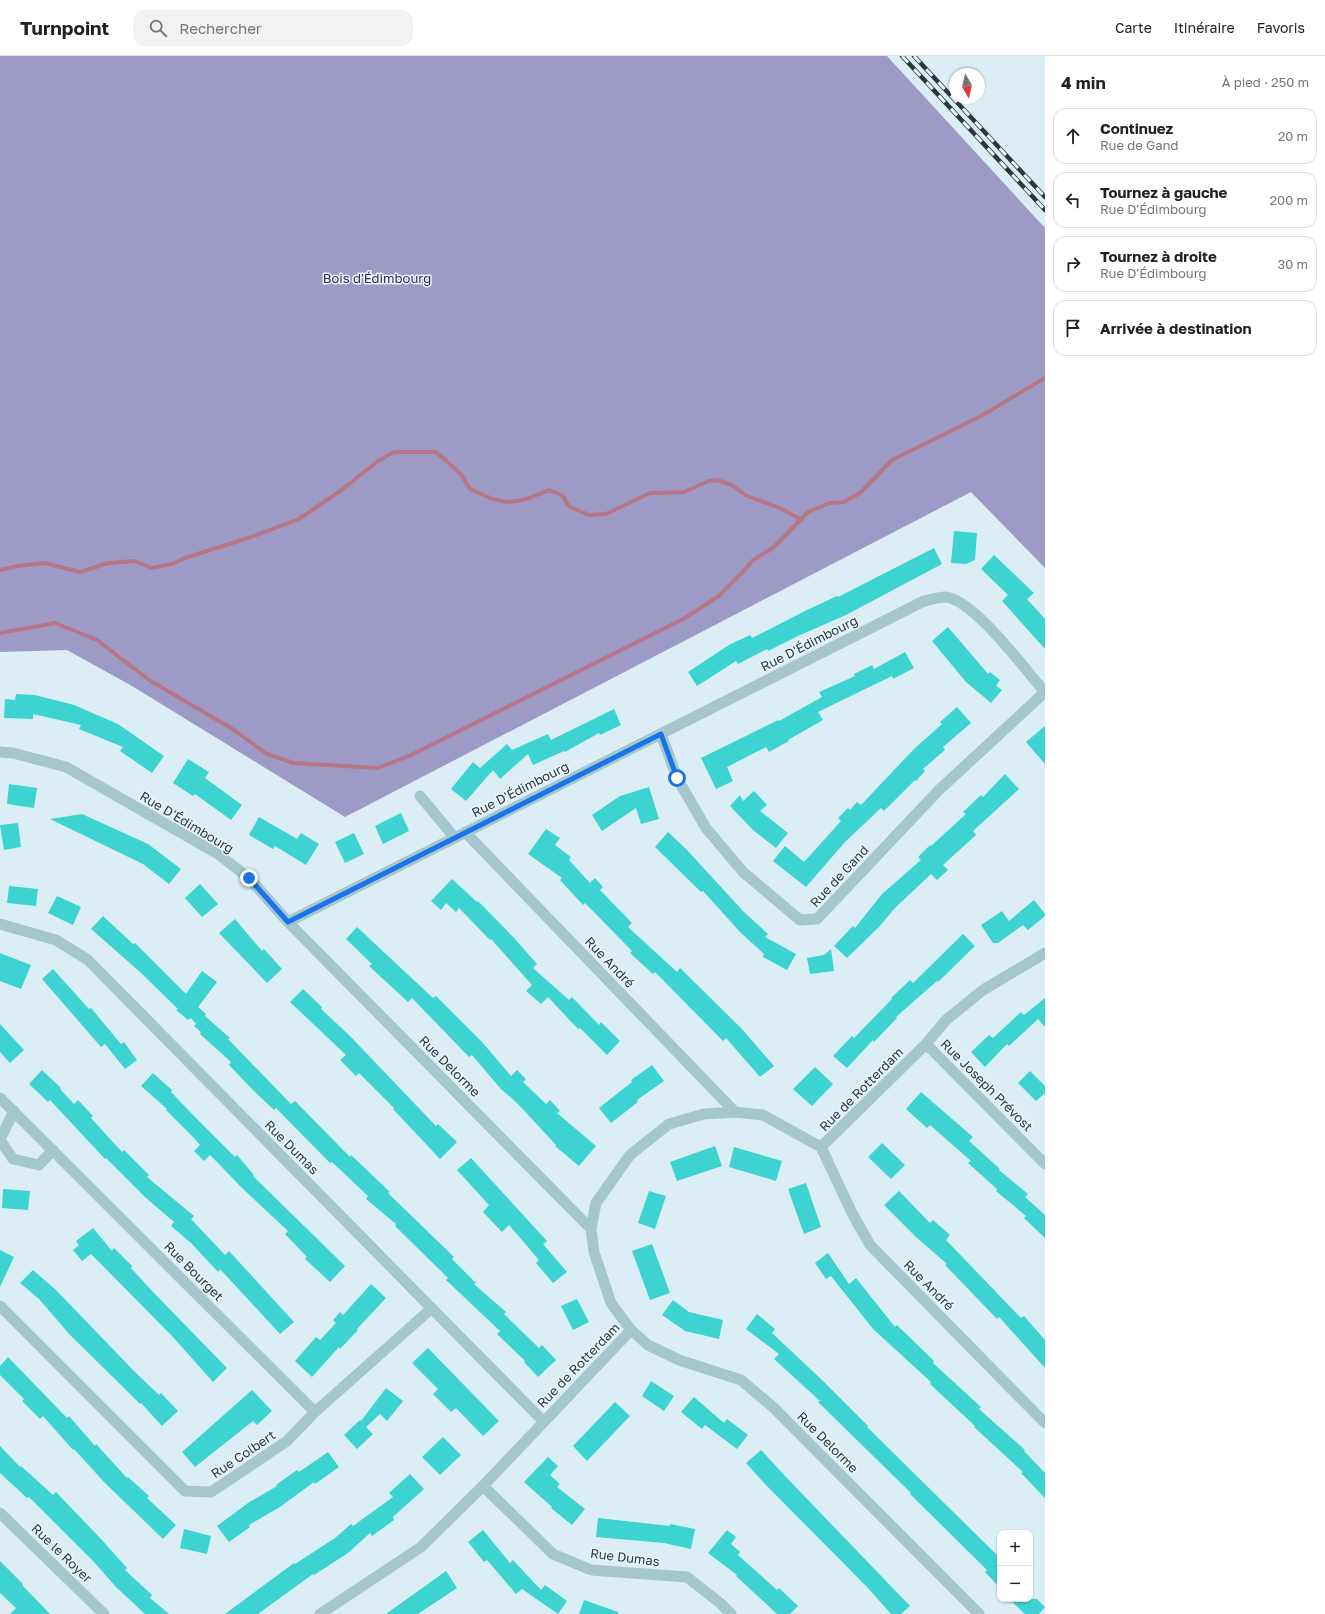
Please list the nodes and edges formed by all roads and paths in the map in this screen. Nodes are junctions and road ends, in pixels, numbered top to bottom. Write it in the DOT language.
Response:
graph roads {
  1 [pos="1045,692"];
  2 [pos="661,734"];
  3 [pos="0,752"];
  4 [pos="420,796"];
  5 [pos="465,832"];
  6 [pos="455,838"];
  7 [pos="288,922"];
  8 [pos="0,924"];
  9 [pos="1045,953"];
  10 [pos="926,1044"];
  11 [pos="0,1098"];
  12 [pos="14,1111"];
  13 [pos="735,1112"];
  14 [pos="0,1140"];
  15 [pos="822,1148"];
  16 [pos="53,1150"];
  17 [pos="1045,1164"];
  18 [pos="591,1229"];
  19 [pos="0,1306"];
  20 [pos="432,1308"];
  21 [pos="631,1330"];
  22 [pos="315,1412"];
  23 [pos="543,1421"];
  24 [pos="1045,1423"];
  25 [pos="483,1486"];
  26 [pos="0,1513"];
  27 [pos="104,1614"];
  28 [pos="320,1614"];
  29 [pos="731,1614"];
  30 [pos="979,1614"];
  1 -- 2 [label="street, Rue D'Édimbourg"];
  1 -- 2 [label="street, Rue de Gand"];
  2 -- 5 [label="street, Rue D'Édimbourg"];
  3 -- 7 [label="street, Rue D'Édimbourg"];
  4 -- 6 [label="street"];
  5 -- 6 [label="street, Rue D'Édimbourg"];
  5 -- 13 [label="street, Rue André"];
  6 -- 7 [label="street, Rue D'Édimbourg"];
  7 -- 18 [label="street, Rue Delorme"];
  8 -- 20 [label="street, Rue Dumas"];
  9 -- 10 [label="street, Rue de Rotterdam"];
  10 -- 15 [label="street, Rue de Rotterdam"];
  10 -- 17 [label="street, Rue Joseph Prévost"];
  11 -- 12 [label="street, Rue Bourget"];
  12 -- 14 [label="street"];
  12 -- 16 [label="street, Rue Bourget"];
  13 -- 15 [label="street, Rue de Rotterdam"];
  13 -- 18 [label="street, Rue de Rotterdam"];
  14 -- 16 [label="street"];
  15 -- 24 [label="street, Rue André"];
  16 -- 22 [label="street, Rue Bourget"];
  18 -- 21 [label="street, Rue de Rotterdam"];
  19 -- 22 [label="street, Rue Colbert"];
  20 -- 22 [label="street, Rue Colbert"];
  20 -- 23 [label="street, Rue Dumas"];
  21 -- 23 [label="street, Rue de Rotterdam"];
  21 -- 30 [label="street, Rue Delorme"];
  23 -- 25 [label="street, Rue de Rotterdam"];
  25 -- 28 [label="street, Rue de Rotterdam"];
  25 -- 29 [label="street, Rue Dumas"];
  26 -- 27 [label="street, Rue le Royer"];
}
